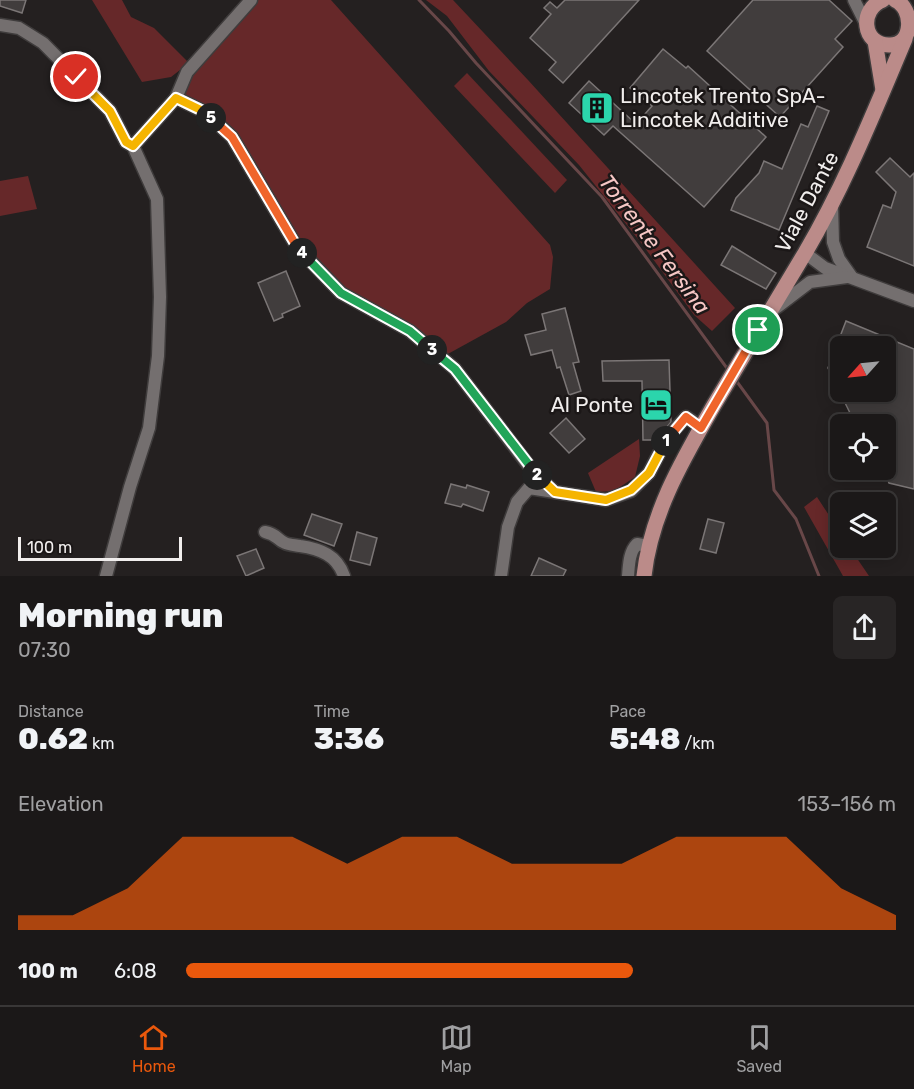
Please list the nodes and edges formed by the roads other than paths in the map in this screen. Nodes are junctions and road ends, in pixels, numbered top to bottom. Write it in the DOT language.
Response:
graph roads {
  1 [pos="251,0"];
  2 [pos="854,0"];
  3 [pos="883,0"];
  4 [pos="895,0"];
  5 [pos="866,24"];
  6 [pos="0,25"];
  7 [pos="910,29"];
  8 [pos="875,41"];
  9 [pos="883,90"];
  10 [pos="176,98"];
  11 [pos="133,146"];
  12 [pos="832,204"];
  13 [pos="806,253"];
  14 [pos="851,276"];
  15 [pos="914,301"];
  16 [pos="768,314"];
  17 [pos="704,423"];
  18 [pos="555,492"];
  19 [pos="265,532"];
  20 [pos="649,546"];
  21 [pos="106,576"];
  22 [pos="344,576"];
  23 [pos="501,576"];
  24 [pos="628,576"];
  25 [pos="644,576"];
  1 -- 10 [label="street"];
  2 -- 5 [label="street"];
  3 -- 5 [label="main road"];
  4 -- 7 [label="main road"];
  5 -- 8 [label="main road"];
  6 -- 11 [label="street"];
  7 -- 8 [label="main road"];
  7 -- 9 [label="main road, Viale Dante"];
  8 -- 9 [label="main road"];
  9 -- 12 [label="main road, Viale Dante"];
  10 -- 11 [label="street"];
  10 -- 18 [label="street"];
  11 -- 21 [label="street"];
  12 -- 13 [label="main road, Viale Dante"];
  12 -- 14 [label="street"];
  13 -- 14 [label="street"];
  13 -- 16 [label="main road, Viale Dante"];
  14 -- 15 [label="street"];
  14 -- 16 [label="street"];
  16 -- 17 [label="main road, Viale Dante"];
  17 -- 18 [label="street"];
  17 -- 20 [label="main road, Viale Dante"];
  18 -- 23 [label="street"];
  19 -- 22 [label="street"];
  20 -- 24 [label="street"];
  20 -- 25 [label="main road, Viale Dante"];
}
